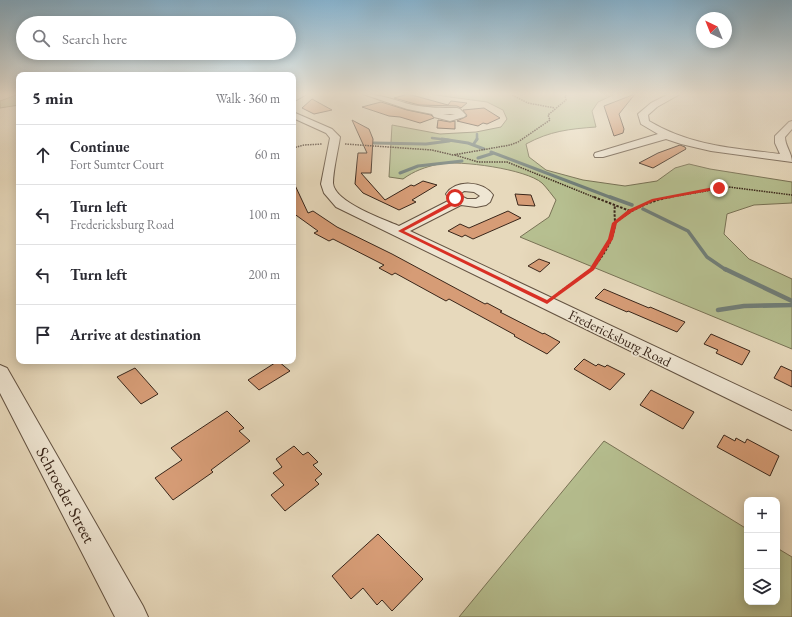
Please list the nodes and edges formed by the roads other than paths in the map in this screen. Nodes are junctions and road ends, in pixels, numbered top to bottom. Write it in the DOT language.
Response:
graph roads {
  1 [pos="311,123"];
  2 [pos="645,123"];
  3 [pos="792,124"];
  4 [pos="668,135"];
  5 [pos="599,155"];
  6 [pos="790,159"];
  7 [pos="459,200"];
  8 [pos="400,231"];
  9 [pos="0,373"];
  10 [pos="792,421"];
  11 [pos="132,617"];
  1 -- 8 [label="street, Fredericksburg Road"];
  2 -- 4 [label="street"];
  3 -- 6 [label="street"];
  4 -- 5 [label="street"];
  4 -- 6 [label="street"];
  7 -- 8 [label="street"];
  8 -- 10 [label="street, Fredericksburg Road"];
  9 -- 11 [label="street, Schroeder Street"];
}
